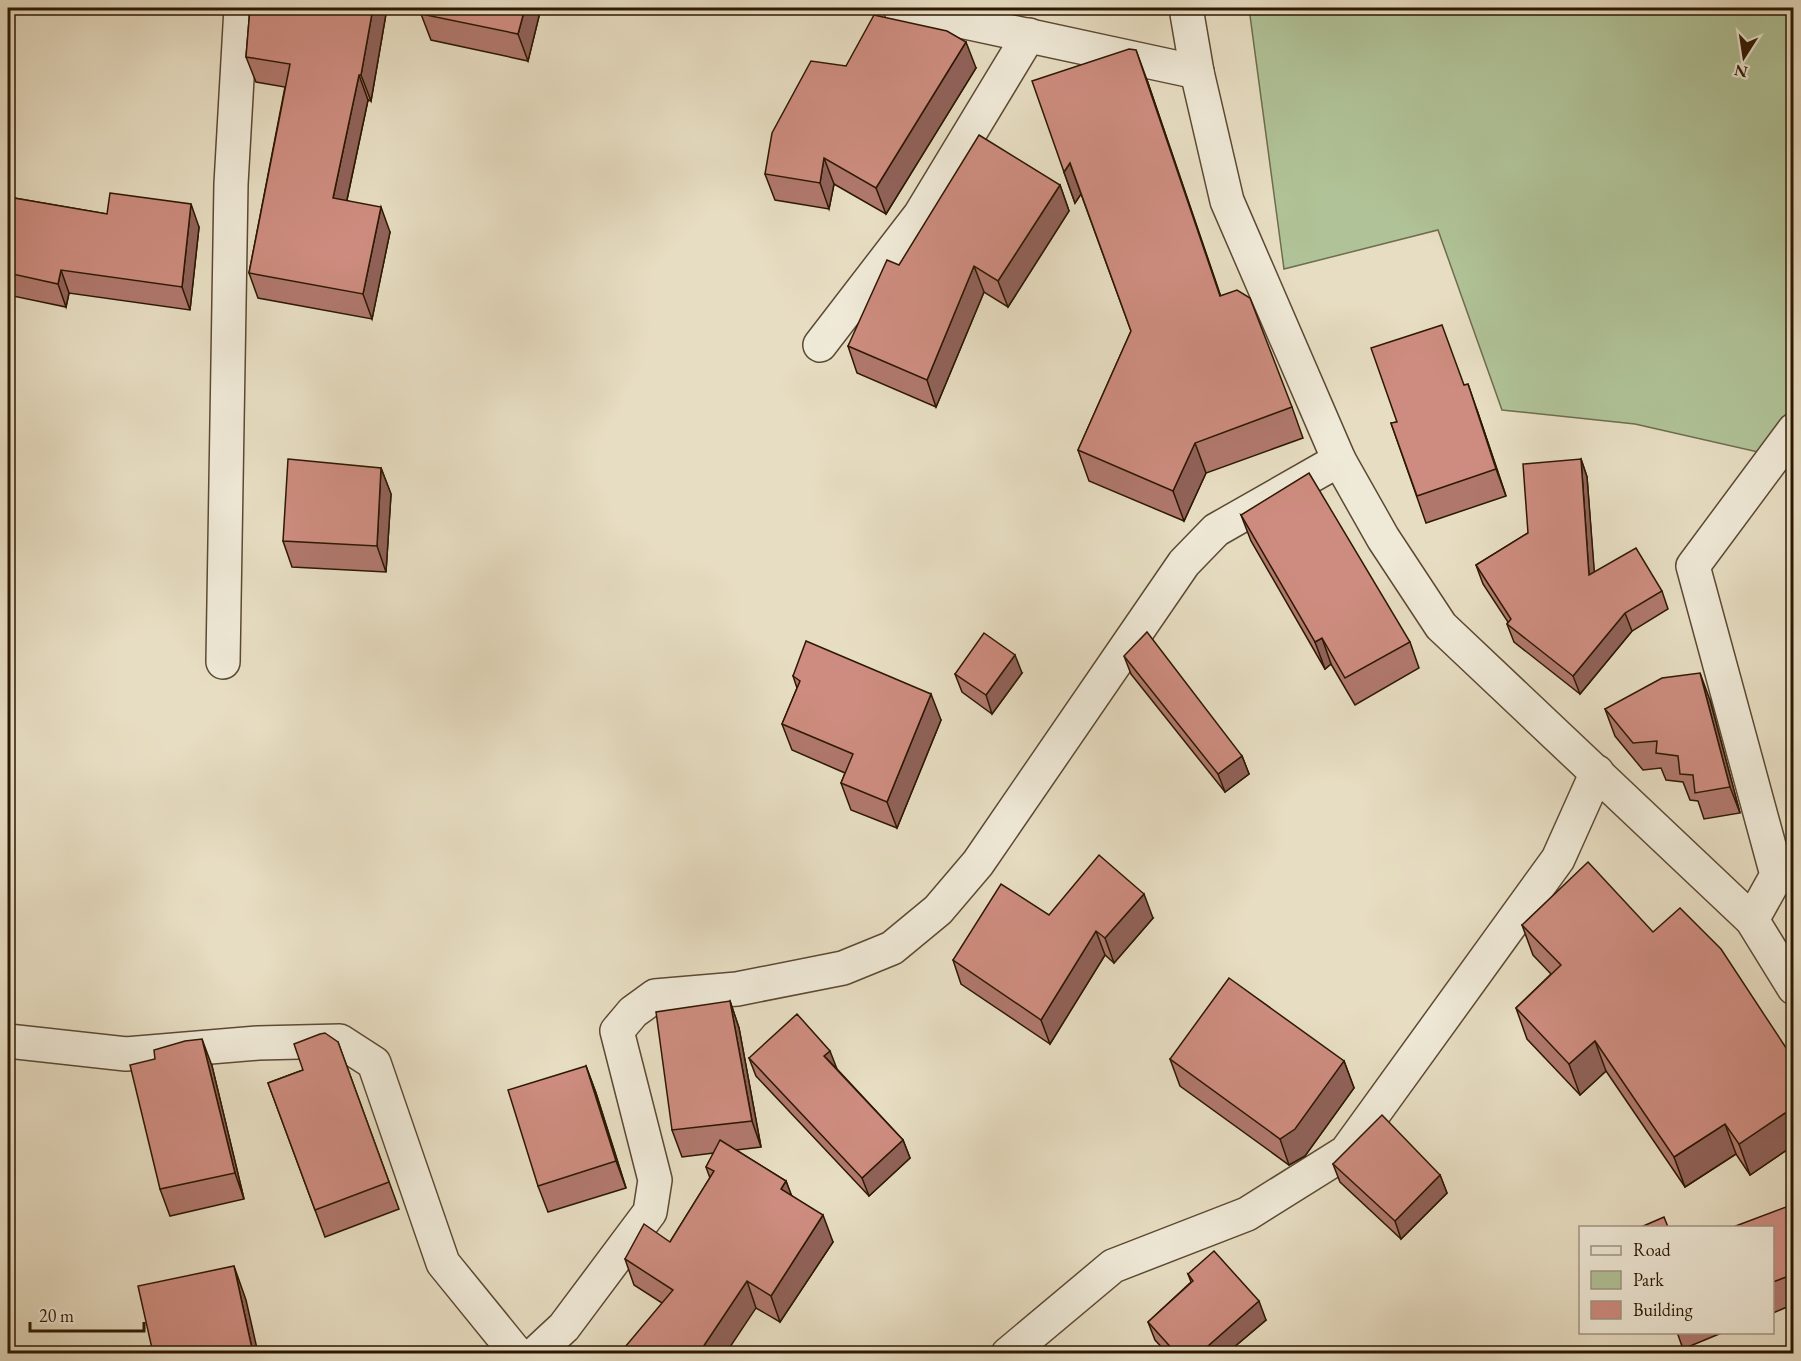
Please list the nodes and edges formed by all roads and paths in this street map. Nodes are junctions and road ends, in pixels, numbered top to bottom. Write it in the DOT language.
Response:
graph roads {
  1 [pos="241,8"];
  2 [pos="900,8"];
  3 [pos="1186,8"];
  4 [pos="1029,35"];
  5 [pos="1197,72"];
  6 [pos="820,345"];
  7 [pos="1794,430"];
  8 [pos="1339,460"];
  9 [pos="223,662"];
  10 [pos="1597,772"];
  11 [pos="1752,920"];
  12 [pos="1794,988"];
  13 [pos="8,1041"];
  14 [pos="517,1353"];
  15 [pos="535,1353"];
  16 [pos="1008,1353"];
  1 -- 9 [label="street"];
  2 -- 4 [label="street"];
  3 -- 5 [label="street"];
  4 -- 5 [label="street"];
  4 -- 6 [label="street"];
  5 -- 8 [label="street"];
  7 -- 11 [label="street"];
  8 -- 10 [label="street"];
  8 -- 15 [label="street"];
  10 -- 11 [label="street"];
  10 -- 16 [label="street"];
  11 -- 12 [label="street"];
  13 -- 14 [label="street"];
}
